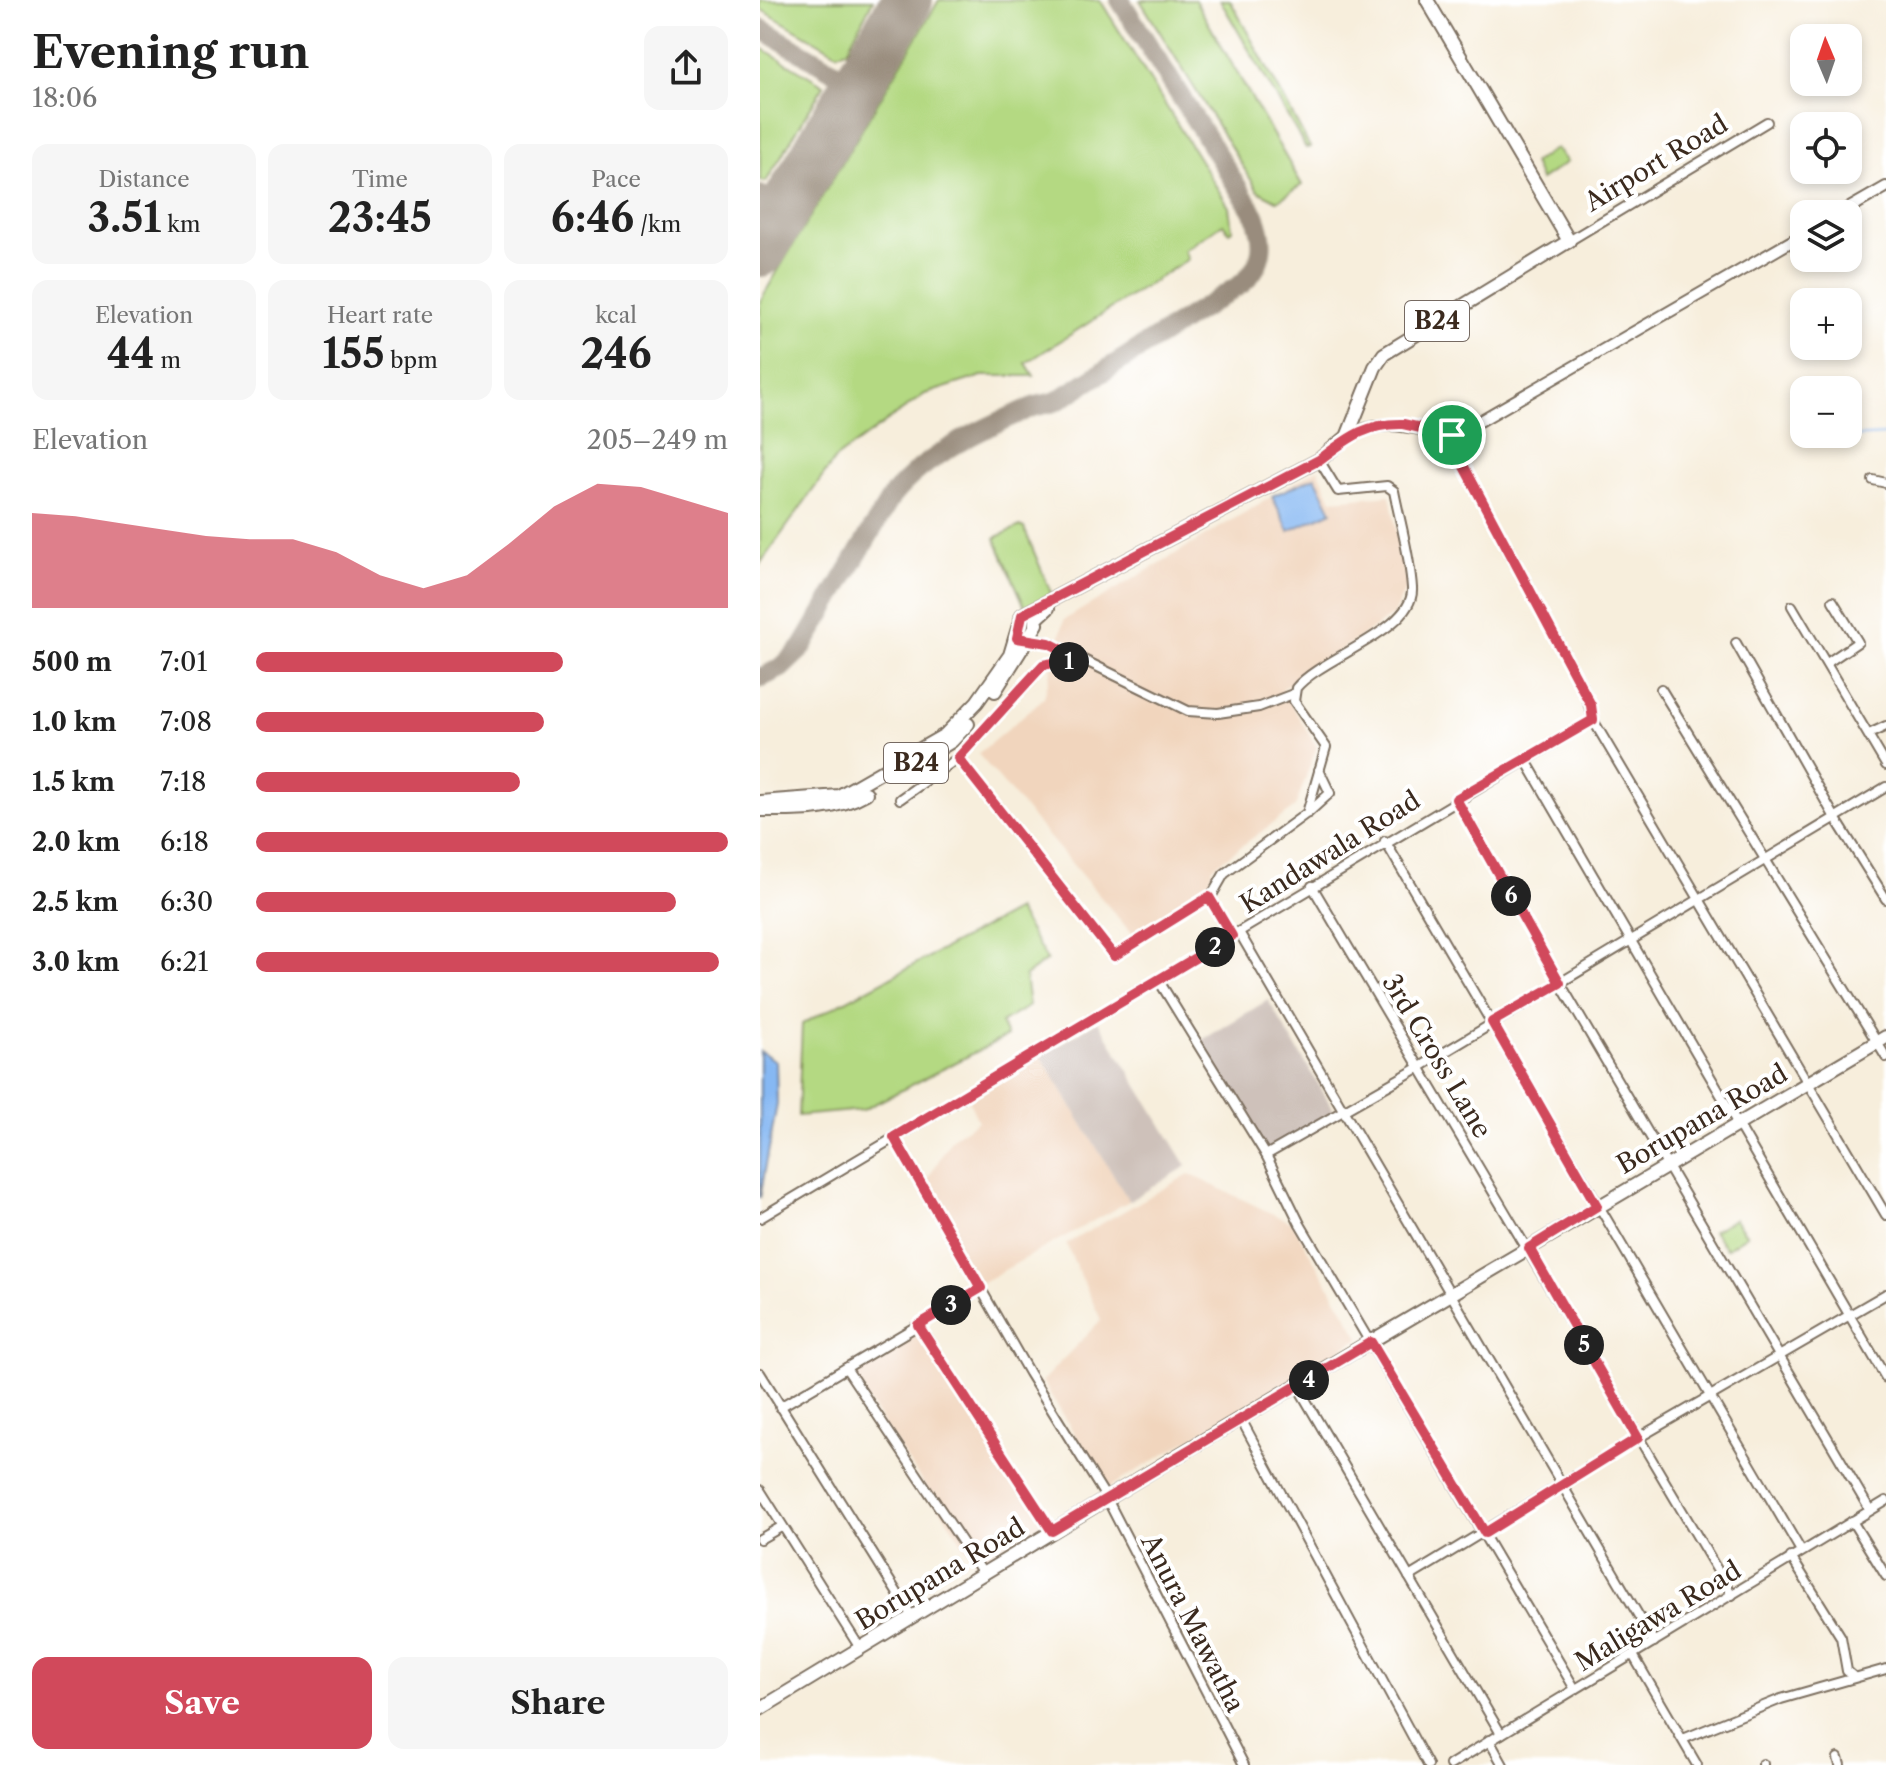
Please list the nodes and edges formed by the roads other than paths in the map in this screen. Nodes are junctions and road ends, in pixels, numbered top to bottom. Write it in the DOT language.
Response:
graph roads {
  1 [pos="1427,0"];
  2 [pos="1767,122"];
  3 [pos="1886,187"];
  4 [pos="1862,201"];
  5 [pos="1569,241"];
  6 [pos="1790,242"];
  7 [pos="1452,435"];
  8 [pos="1347,437"];
  9 [pos="1319,460"];
  10 [pos="1873,480"];
  11 [pos="1886,483"];
  12 [pos="1833,601"];
  13 [pos="1792,606"];
  14 [pos="1033,619"];
  15 [pos="1024,639"];
  16 [pos="1049,643"];
  17 [pos="1736,643"];
  18 [pos="1078,658"];
  19 [pos="1827,663"];
  20 [pos="1661,689"];
  21 [pos="1293,694"];
  22 [pos="1593,720"];
  23 [pos="1886,726"];
  24 [pos="1869,734"];
  25 [pos="958,758"];
  26 [pos="1525,759"];
  27 [pos="1886,765"];
  28 [pos="1319,770"];
  29 [pos="1886,787"];
  30 [pos="900,799"];
  31 [pos="1456,799"];
  32 [pos="760,802"];
  33 [pos="760,810"];
  34 [pos="1307,813"];
  35 [pos="1834,816"];
  36 [pos="1385,841"];
  37 [pos="1768,859"];
  38 [pos="1312,886"];
  39 [pos="1209,897"];
  40 [pos="1886,899"];
  41 [pos="1699,900"];
  42 [pos="1235,934"];
  43 [pos="1630,942"];
  44 [pos="1159,981"];
  45 [pos="1560,983"];
  46 [pos="1492,1022"];
  47 [pos="1882,1040"];
  48 [pos="1886,1057"];
  49 [pos="1420,1067"];
  50 [pos="1809,1082"];
  51 [pos="1343,1110"];
  52 [pos="1737,1123"];
  53 [pos="894,1137"];
  54 [pos="1266,1155"];
  55 [pos="1669,1164"];
  56 [pos="1597,1206"];
  57 [pos="1886,1215"];
  58 [pos="760,1218"];
  59 [pos="1529,1248"];
  60 [pos="981,1288"];
  61 [pos="1886,1294"];
  62 [pos="1451,1295"];
  63 [pos="1849,1315"];
  64 [pos="918,1325"];
  65 [pos="1371,1342"];
  66 [pos="1779,1356"];
  67 [pos="846,1368"];
  68 [pos="760,1373"];
  69 [pos="1886,1378"];
  70 [pos="1298,1387"];
  71 [pos="1709,1396"];
  72 [pos="780,1407"];
  73 [pos="1241,1419"];
  74 [pos="1638,1438"];
  75 [pos="1562,1486"];
  76 [pos="760,1490"];
  77 [pos="1107,1499"];
  78 [pos="1886,1501"];
  79 [pos="1870,1510"];
  80 [pos="1852,1521"];
  81 [pos="781,1527"];
  82 [pos="1052,1531"];
  83 [pos="1485,1533"];
  84 [pos="760,1539"];
  85 [pos="1801,1551"];
  86 [pos="1791,1557"];
  87 [pos="983,1573"];
  88 [pos="1886,1576"];
  89 [pos="1409,1577"];
  90 [pos="1732,1595"];
  91 [pos="911,1615"];
  92 [pos="1654,1642"];
  93 [pos="860,1648"];
  94 [pos="1633,1655"];
  95 [pos="1886,1669"];
  96 [pos="1854,1677"];
  97 [pos="1575,1689"];
  98 [pos="760,1709"];
  99 [pos="1501,1734"];
  100 [pos="1683,1739"];
  101 [pos="1489,1740"];
  102 [pos="1244,1765"];
  103 [pos="1428,1765"];
  104 [pos="1450,1765"];
  105 [pos="1503,1765"];
  106 [pos="1697,1765"];
  1 -- 5 [label="main road"];
  2 -- 5 [label="street, Airport Road"];
  3 -- 4 [label="street"];
  5 -- 8 [label="main road, B24"];
  6 -- 7 [label="street"];
  7 -- 8 [label="street"];
  7 -- 22 [label="street"];
  8 -- 9 [label="main road, B24"];
  9 -- 14 [label="main road, B24"];
  9 -- 21 [label="street"];
  10 -- 11 [label="street"];
  12 -- 19 [label="street"];
  13 -- 19 [label="street"];
  14 -- 15 [label="main road, B24"];
  14 -- 16 [label="street"];
  15 -- 16 [label="street"];
  15 -- 32 [label="main road, B24"];
  15 -- 33 [label="main road, B24"];
  16 -- 18 [label="street"];
  17 -- 35 [label="street"];
  18 -- 21 [label="street"];
  18 -- 25 [label="street"];
  19 -- 24 [label="street"];
  20 -- 37 [label="street"];
  21 -- 28 [label="street"];
  22 -- 26 [label="street, Kandawala Road"];
  22 -- 41 [label="street"];
  23 -- 24 [label="street"];
  24 -- 27 [label="street"];
  25 -- 30 [label="street"];
  25 -- 39 [label="street"];
  26 -- 31 [label="street, Kandawala Road"];
  26 -- 43 [label="street"];
  28 -- 34 [label="street"];
  28 -- 34 [label="street"];
  29 -- 35 [label="street"];
  31 -- 36 [label="street, Kandawala Road"];
  31 -- 45 [label="street"];
  34 -- 39 [label="street"];
  35 -- 37 [label="street"];
  35 -- 40 [label="street"];
  36 -- 38 [label="street, Kandawala Road"];
  36 -- 46 [label="street"];
  37 -- 41 [label="street"];
  37 -- 47 [label="street"];
  38 -- 42 [label="street, Kandawala Road"];
  38 -- 49 [label="street, 3rd Cross Lane"];
  39 -- 42 [label="street"];
  41 -- 43 [label="street"];
  41 -- 50 [label="street"];
  42 -- 44 [label="street, Kandawala Road"];
  42 -- 51 [label="street"];
  43 -- 45 [label="street"];
  43 -- 52 [label="street"];
  44 -- 53 [label="street, Kandawala Road"];
  44 -- 54 [label="street"];
  45 -- 46 [label="street"];
  45 -- 55 [label="street"];
  46 -- 49 [label="street"];
  46 -- 56 [label="street"];
  47 -- 48 [label="street"];
  47 -- 50 [label="main road, Borupana Road"];
  49 -- 51 [label="street"];
  49 -- 59 [label="street, 3rd Cross Lane"];
  50 -- 52 [label="main road, Borupana Road"];
  50 -- 57 [label="street"];
  51 -- 54 [label="street"];
  51 -- 62 [label="street"];
  52 -- 55 [label="main road, Borupana Road"];
  52 -- 63 [label="street"];
  53 -- 58 [label="street, Kandawala Road"];
  53 -- 60 [label="street, Anura Mawatha"];
  54 -- 65 [label="street"];
  55 -- 56 [label="main road, Borupana Road"];
  55 -- 66 [label="street"];
  56 -- 59 [label="main road, Borupana Road"];
  56 -- 71 [label="street"];
  59 -- 62 [label="main road, Borupana Road"];
  59 -- 74 [label="street, 3rd Cross Lane"];
  60 -- 64 [label="street"];
  60 -- 77 [label="street, Anura Mawatha"];
  61 -- 63 [label="street"];
  62 -- 65 [label="main road, Borupana Road"];
  62 -- 75 [label="street"];
  63 -- 66 [label="street"];
  63 -- 69 [label="street"];
  64 -- 67 [label="street"];
  64 -- 82 [label="street"];
  65 -- 70 [label="main road, Borupana Road"];
  65 -- 83 [label="street"];
  66 -- 71 [label="street"];
  66 -- 79 [label="street"];
  67 -- 72 [label="street"];
  67 -- 87 [label="street"];
  68 -- 72 [label="street"];
  70 -- 73 [label="main road, Borupana Road"];
  70 -- 89 [label="street"];
  71 -- 74 [label="street"];
  71 -- 85 [label="street"];
  72 -- 91 [label="street"];
  73 -- 77 [label="main road, Borupana Road"];
  73 -- 103 [label="street"];
  74 -- 75 [label="street"];
  74 -- 90 [label="street, 3rd Cross Lane"];
  75 -- 83 [label="street"];
  75 -- 92 [label="street"];
  76 -- 81 [label="street"];
  77 -- 82 [label="main road, Borupana Road"];
  77 -- 102 [label="street, Anura Mawatha"];
  78 -- 79 [label="street, Maligawa Road"];
  79 -- 80 [label="street, Maligawa Road"];
  80 -- 85 [label="street, Maligawa Road"];
  80 -- 88 [label="street"];
  81 -- 84 [label="street"];
  81 -- 93 [label="street"];
  82 -- 87 [label="main road, Borupana Road"];
  83 -- 89 [label="street"];
  83 -- 97 [label="street"];
  85 -- 86 [label="street, Maligawa Road"];
  86 -- 90 [label="street, Maligawa Road"];
  86 -- 96 [label="street"];
  87 -- 91 [label="main road, Borupana Road"];
  89 -- 99 [label="street"];
  90 -- 92 [label="street, Maligawa Road"];
  91 -- 93 [label="main road, Borupana Road"];
  92 -- 94 [label="street, Maligawa Road"];
  93 -- 98 [label="main road, Borupana Road"];
  94 -- 97 [label="street, Maligawa Road"];
  94 -- 100 [label="street"];
  95 -- 96 [label="street"];
  96 -- 100 [label="street"];
  97 -- 99 [label="street, Maligawa Road"];
  99 -- 101 [label="street, Maligawa Road"];
  100 -- 106 [label="street"];
  101 -- 104 [label="street, Maligawa Road"];
  101 -- 105 [label="street"];
}
